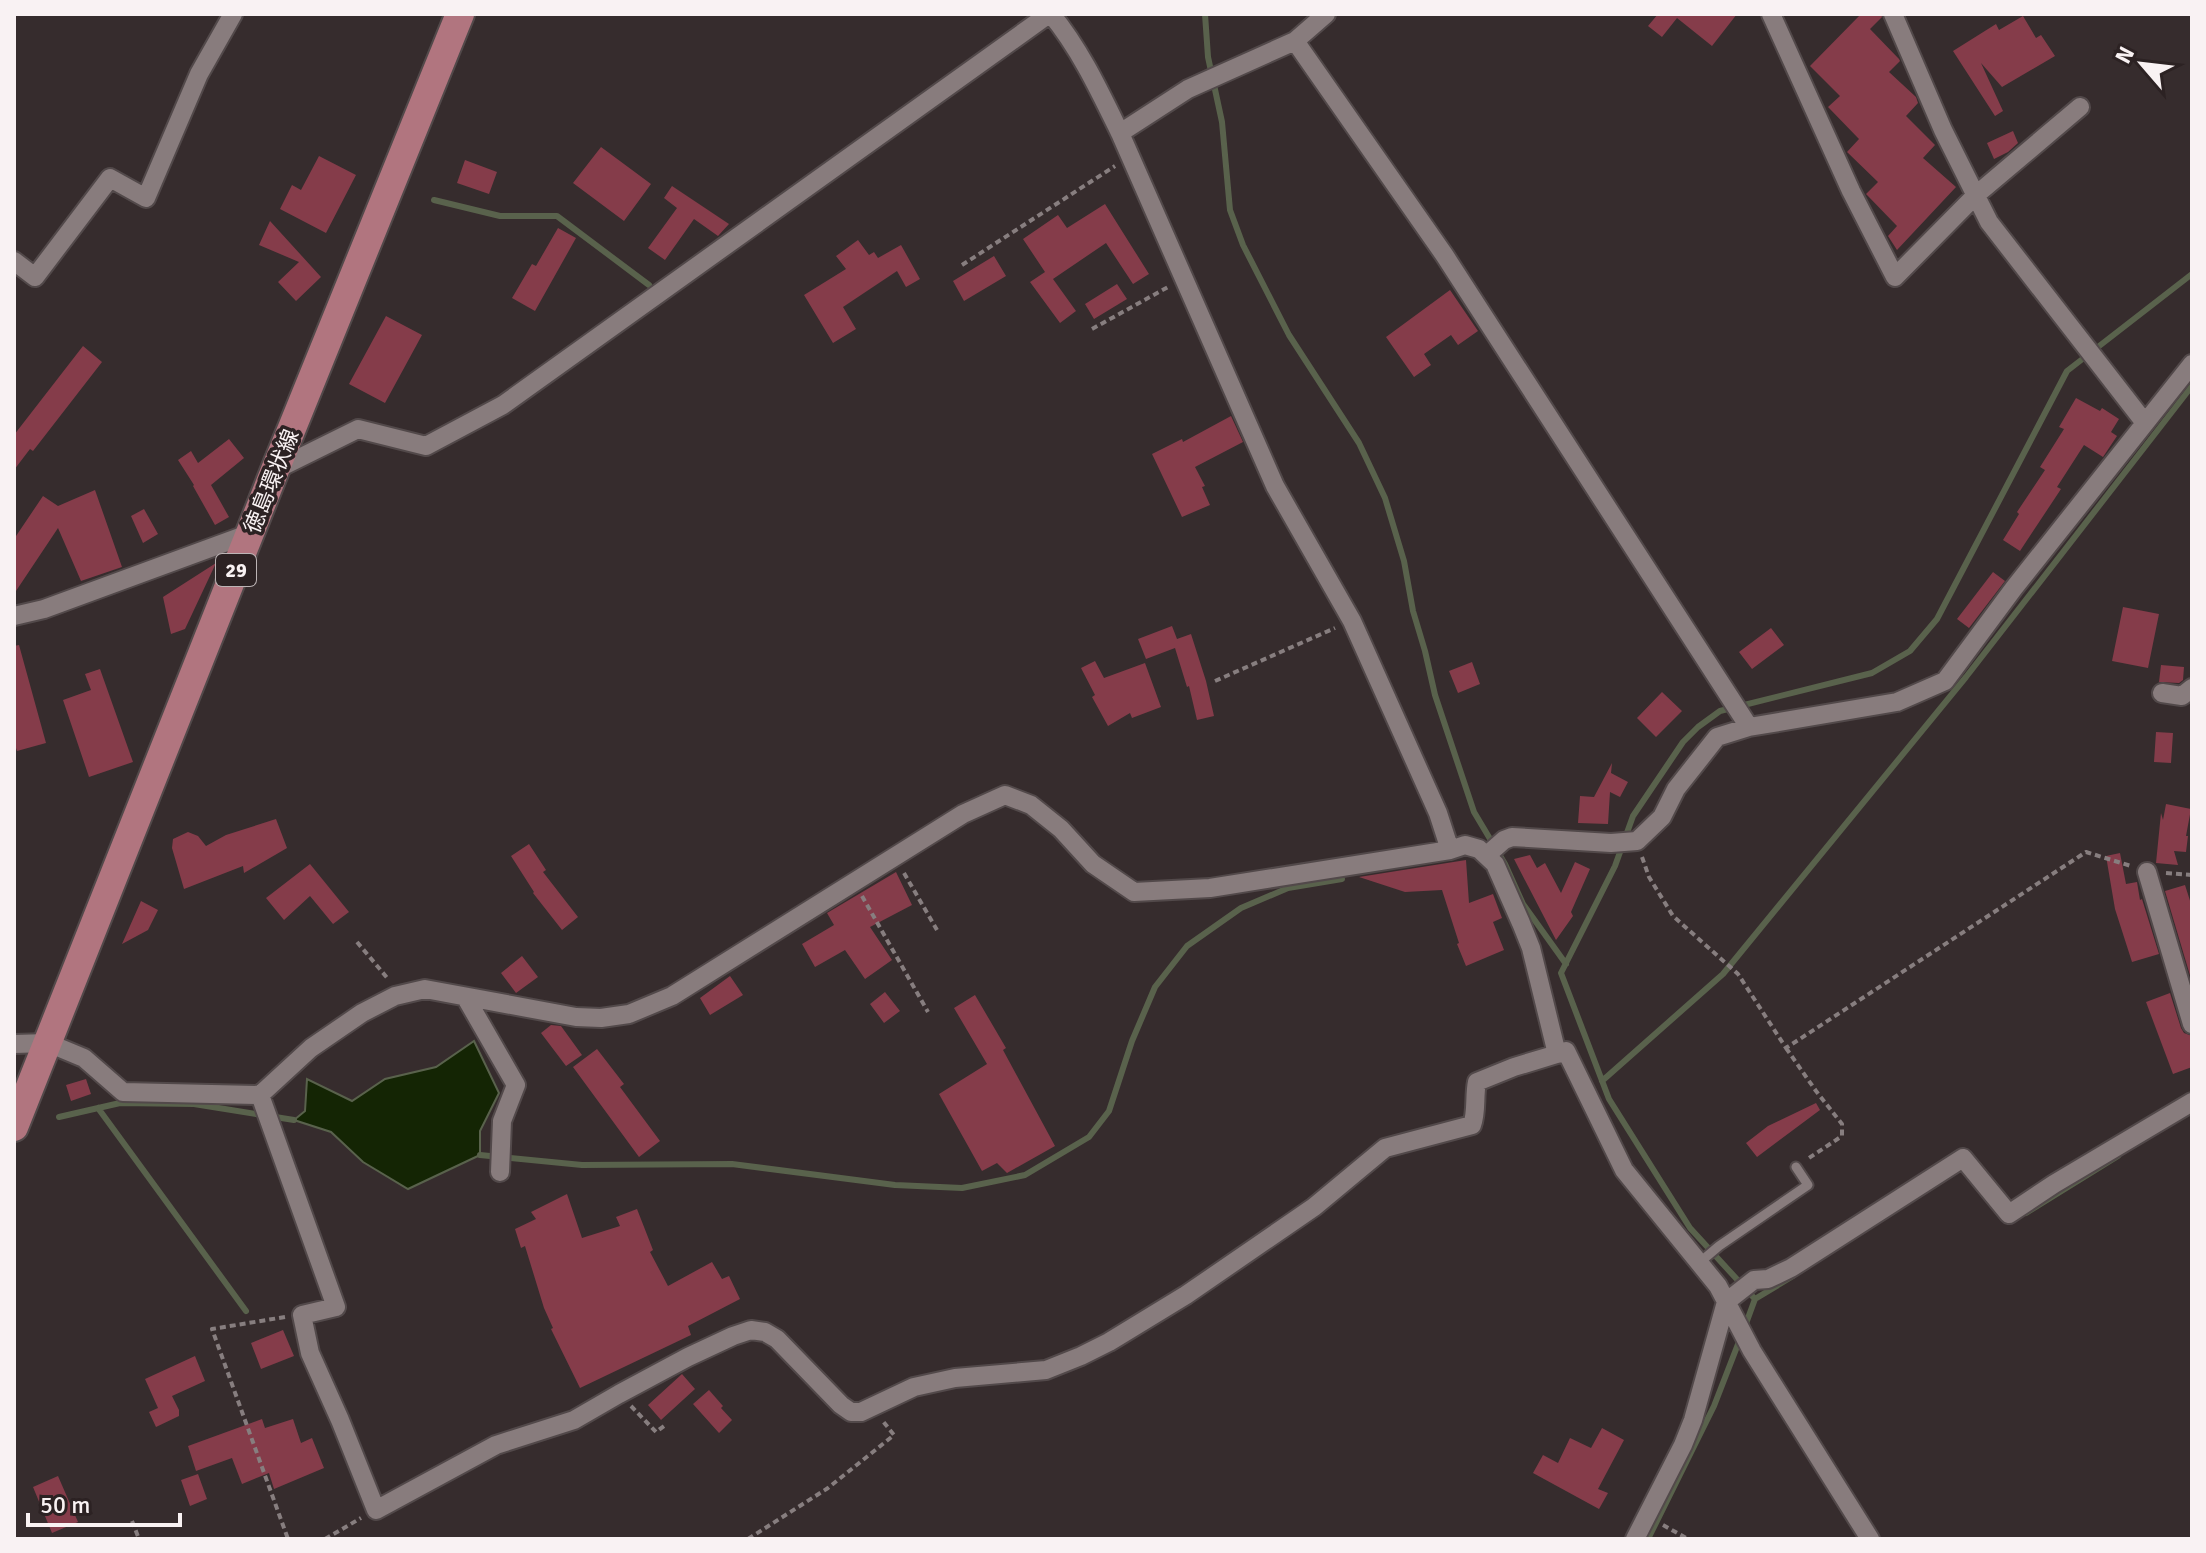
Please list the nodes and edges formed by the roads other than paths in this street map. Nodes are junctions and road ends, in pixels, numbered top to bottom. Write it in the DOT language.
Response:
graph roads {
  1 [pos="233,14"];
  2 [pos="460,14"];
  3 [pos="1050,14"];
  4 [pos="1326,14"];
  5 [pos="1771,14"];
  6 [pos="1893,14"];
  7 [pos="1295,41"];
  8 [pos="2080,107"];
  9 [pos="1120,133"];
  10 [pos="1976,195"];
  11 [pos="14,261"];
  12 [pos="2192,364"];
  13 [pos="2145,423"];
  14 [pos="275,470"];
  15 [pos="251,533"];
  16 [pos="18,612"];
  17 [pos="2192,688"];
  18 [pos="2162,693"];
  19 [pos="1740,714"];
  20 [pos="1494,849"];
  21 [pos="1450,850"];
  22 [pos="2147,872"];
  23 [pos="466,998"];
  24 [pos="2192,1024"];
  25 [pos="48,1043"];
  26 [pos="14,1044"];
  27 [pos="1557,1054"];
  28 [pos="260,1095"];
  29 [pos="2192,1102"];
  30 [pos="14,1127"];
  31 [pos="1796,1167"];
  32 [pos="500,1172"];
  33 [pos="1702,1261"];
  34 [pos="1730,1298"];
  35 [pos="1635,1539"];
  36 [pos="1870,1539"];
  1 -- 11 [label="street"];
  2 -- 14 [label="main road, 徳島環状線 / 29"];
  3 -- 9 [label="street"];
  3 -- 14 [label="street"];
  4 -- 7 [label="street"];
  5 -- 10 [label="street"];
  6 -- 10 [label="street"];
  7 -- 9 [label="street"];
  7 -- 19 [label="street"];
  8 -- 10 [label="street"];
  9 -- 21 [label="street"];
  10 -- 13 [label="street"];
  12 -- 13 [label="street"];
  13 -- 19 [label="street"];
  14 -- 15 [label="main road, 徳島環状線 / 29"];
  15 -- 16 [label="street"];
  15 -- 25 [label="main road, 徳島環状線 / 29"];
  17 -- 18 [label="street"];
  19 -- 20 [label="street"];
  20 -- 21 [label="street"];
  20 -- 27 [label="street"];
  21 -- 23 [label="street"];
  22 -- 24 [label="street"];
  23 -- 28 [label="street"];
  23 -- 32 [label="street"];
  25 -- 26 [label="street"];
  25 -- 28 [label="street"];
  25 -- 30 [label="main road, 徳島環状線 / 29"];
  27 -- 28 [label="street"];
  27 -- 33 [label="street"];
  29 -- 34 [label="street"];
  31 -- 33 [label="lane"];
  33 -- 34 [label="street"];
  34 -- 35 [label="street"];
  34 -- 36 [label="street"];
}
